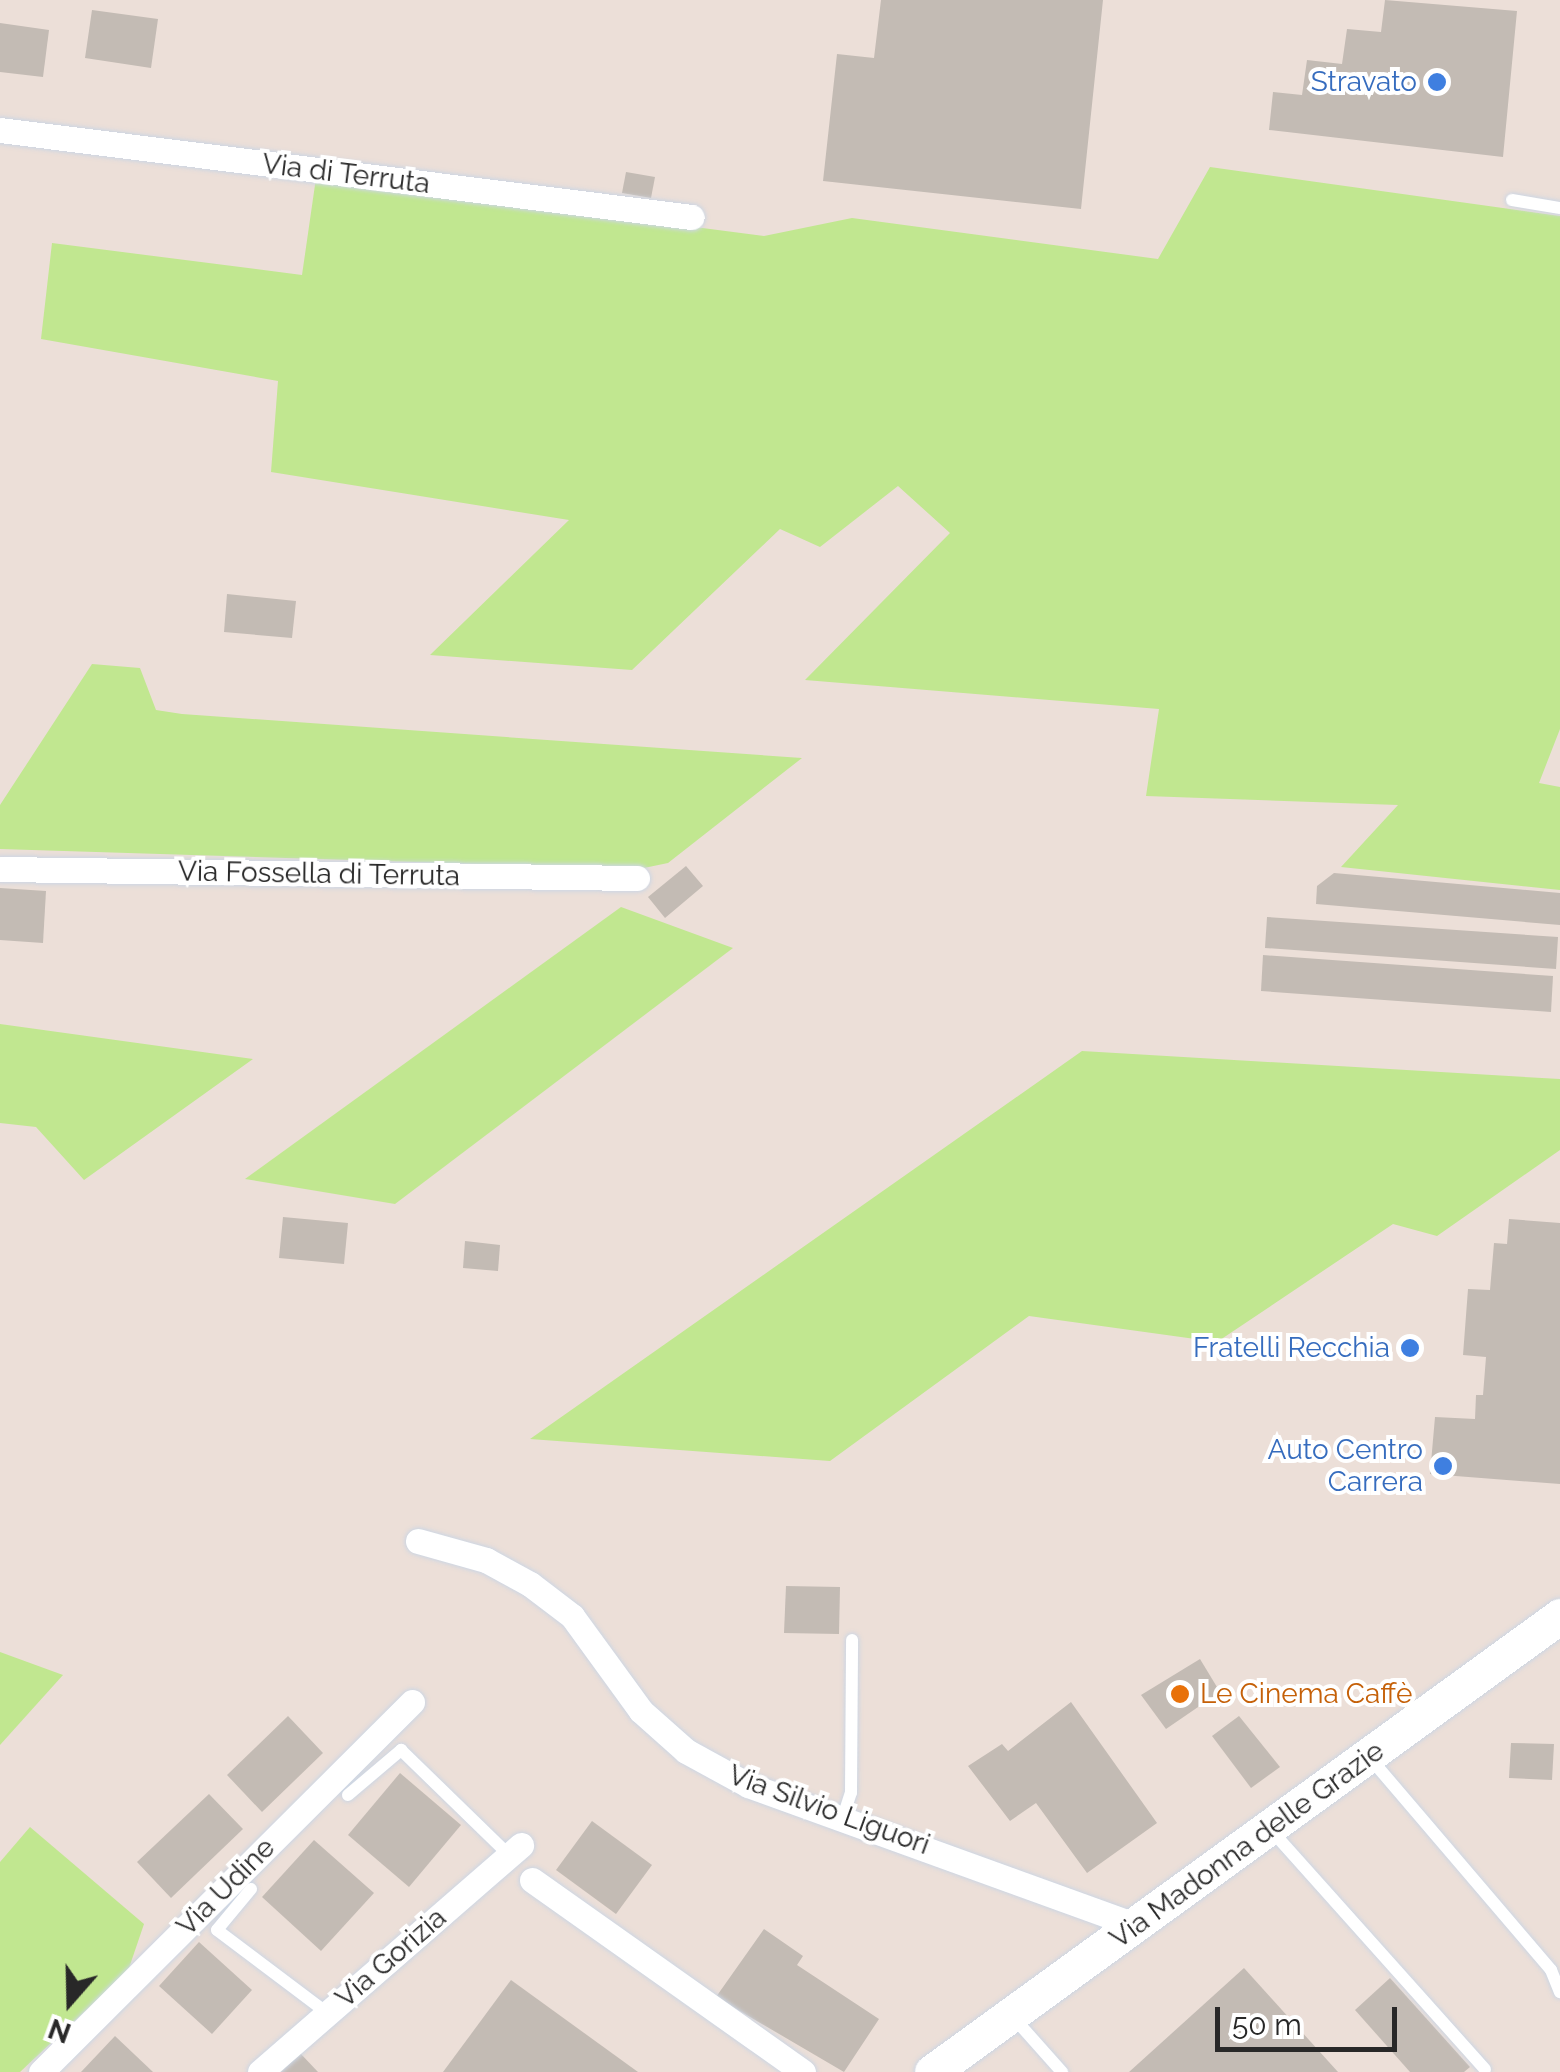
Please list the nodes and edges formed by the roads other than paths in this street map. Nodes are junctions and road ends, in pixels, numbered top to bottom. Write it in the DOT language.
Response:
graph roads {
  1 [pos="0,130"];
  2 [pos="1512,200"];
  3 [pos="1560,208"];
  4 [pos="692,217"];
  5 [pos="0,870"];
  6 [pos="637,878"];
  7 [pos="418,1542"];
  8 [pos="1560,1616"];
  9 [pos="852,1640"];
  10 [pos="412,1702"];
  11 [pos="1368,1756"];
  12 [pos="348,1796"];
  13 [pos="843,1818"];
  14 [pos="1270,1828"];
  15 [pos="515,1850"];
  16 [pos="532,1880"];
  17 [pos="250,1889"];
  18 [pos="1135,1925"];
  19 [pos="1560,1992"];
  20 [pos="327,2013"];
  21 [pos="1011,2015"];
  22 [pos="1485,2069"];
  23 [pos="40,2072"];
  24 [pos="260,2072"];
  25 [pos="804,2072"];
  26 [pos="932,2072"];
  27 [pos="1062,2072"];
  1 -- 4 [label="street, Via di Terruta"];
  2 -- 3 [label="lane"];
  5 -- 6 [label="street, Via Fossella di Terruta"];
  7 -- 13 [label="street, Via Silvio Liguori"];
  8 -- 11 [label="street, Via Madonna delle Grazie"];
  9 -- 13 [label="lane"];
  10 -- 23 [label="street, Via Udine"];
  11 -- 14 [label="street, Via Madonna delle Grazie"];
  11 -- 19 [label="lane"];
  12 -- 15 [label="lane"];
  13 -- 18 [label="street, Via Silvio Liguori"];
  14 -- 18 [label="street, Via Madonna delle Grazie"];
  14 -- 22 [label="lane"];
  15 -- 20 [label="street, Via Gorizia"];
  16 -- 25 [label="street"];
  17 -- 20 [label="lane"];
  18 -- 21 [label="street, Via Madonna delle Grazie"];
  20 -- 24 [label="street, Via Gorizia"];
  21 -- 26 [label="street, Via Madonna delle Grazie"];
  21 -- 27 [label="lane"];
}
